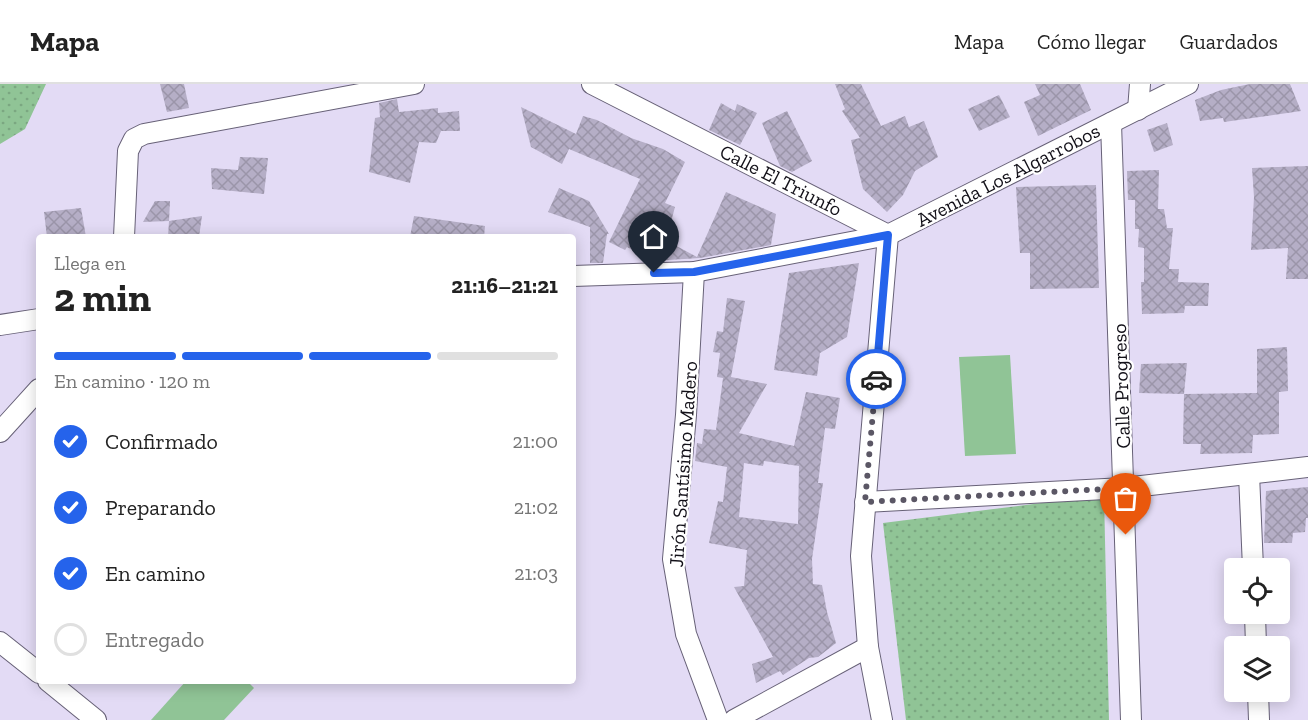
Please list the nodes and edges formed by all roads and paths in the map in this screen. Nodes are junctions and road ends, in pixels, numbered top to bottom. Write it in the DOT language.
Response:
graph roads {
  1 [pos="414,84"];
  2 [pos="592,84"];
  3 [pos="1140,84"];
  4 [pos="1188,84"];
  5 [pos="1138,110"];
  6 [pos="1111,123"];
  7 [pos="124,234"];
  8 [pos="888,235"];
  9 [pos="694,272"];
  10 [pos="576,276"];
  11 [pos="36,319"];
  12 [pos="0,325"];
  13 [pos="36,392"];
  14 [pos="0,432"];
  15 [pos="1308,466"];
  16 [pos="1249,474"];
  17 [pos="1124,488"];
  18 [pos="865,502"];
  19 [pos="1253,558"];
  20 [pos="0,642"];
  21 [pos="868,647"];
  22 [pos="36,671"];
  23 [pos="52,684"];
  24 [pos="1258,702"];
  25 [pos="96,720"];
  26 [pos="718,720"];
  27 [pos="734,720"];
  28 [pos="882,720"];
  29 [pos="1131,720"];
  30 [pos="1259,720"];
  1 -- 7 [label="street"];
  2 -- 8 [label="street, Calle El Triunfo"];
  3 -- 5 [label="street"];
  4 -- 5 [label="street, Avenida Los Algarrobos"];
  5 -- 6 [label="street, Avenida Los Algarrobos"];
  6 -- 8 [label="street, Avenida Los Algarrobos"];
  6 -- 17 [label="street, Calle Progreso"];
  8 -- 9 [label="street, Avenida Los Algarrobos"];
  8 -- 18 [label="street"];
  9 -- 10 [label="street, Avenida Los Algarrobos"];
  9 -- 26 [label="street, Jirón Santísimo Madero"];
  11 -- 12 [label="street"];
  13 -- 14 [label="street"];
  15 -- 16 [label="street"];
  16 -- 17 [label="street"];
  16 -- 19 [label="street"];
  17 -- 18 [label="street"];
  17 -- 29 [label="street, Calle Progreso"];
  18 -- 21 [label="street"];
  20 -- 22 [label="street"];
  21 -- 27 [label="street"];
  21 -- 28 [label="street"];
  23 -- 25 [label="street"];
  24 -- 30 [label="street"];
}
